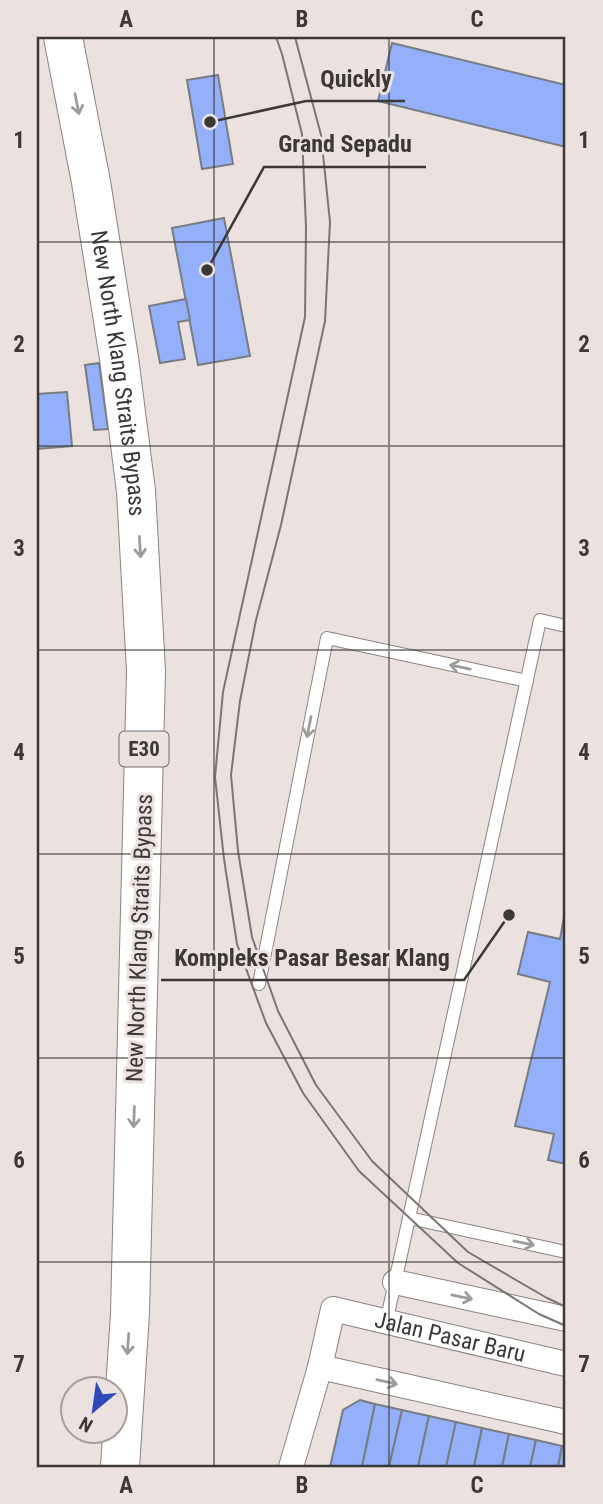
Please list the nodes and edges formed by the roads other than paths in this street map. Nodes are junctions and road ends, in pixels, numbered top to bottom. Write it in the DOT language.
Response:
graph roads {
  1 [pos="63,37"];
  2 [pos="566,626"];
  3 [pos="527,681"];
  4 [pos="259,984"];
  5 [pos="409,1218"];
  6 [pos="566,1252"];
  7 [pos="395,1282"];
  8 [pos="566,1320"];
  9 [pos="386,1323"];
  10 [pos="566,1364"];
  11 [pos="320,1367"];
  12 [pos="566,1422"];
  13 [pos="120,1467"];
  14 [pos="291,1467"];
  1 -- 13 [label="highway, New North Klang Straits Bypass / E30, one-way"];
  2 -- 3 [label="lane"];
  3 -- 4 [label="lane, one-way"];
  3 -- 5 [label="lane"];
  5 -- 6 [label="lane, one-way"];
  5 -- 7 [label="lane"];
  7 -- 8 [label="street, one-way"];
  7 -- 9 [label="lane"];
  9 -- 10 [label="street, Jalan Pasar Baru"];
  9 -- 11 [label="street, Jalan Pasar Baru"];
  11 -- 12 [label="street, one-way"];
  11 -- 14 [label="street"];
}
